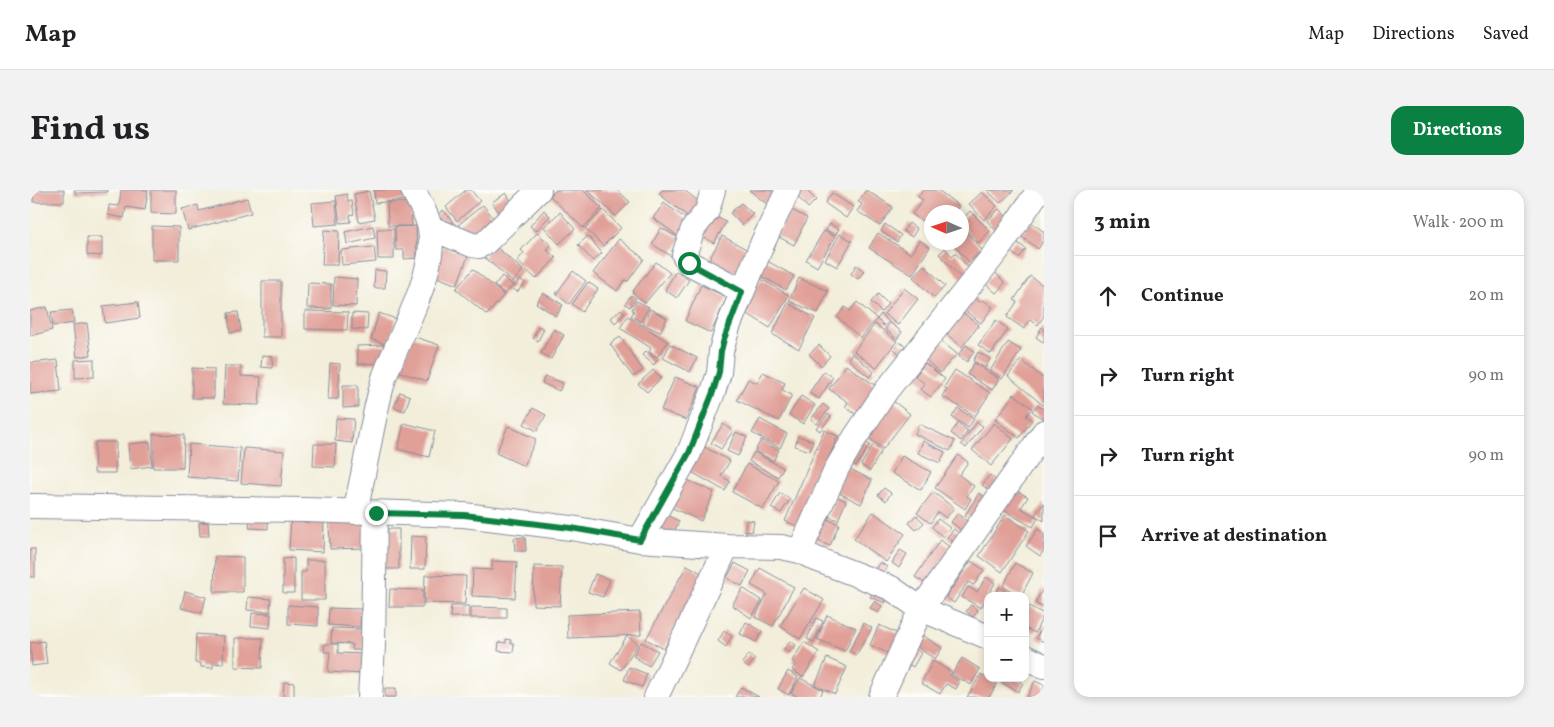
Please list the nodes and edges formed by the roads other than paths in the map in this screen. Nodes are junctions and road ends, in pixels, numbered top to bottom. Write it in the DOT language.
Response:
graph roads {
  1 [pos="413,190"];
  2 [pos="539,190"];
  3 [pos="713,190"];
  4 [pos="788,190"];
  5 [pos="1039,190"];
  6 [pos="431,228"];
  7 [pos="742,292"];
  8 [pos="1044,432"];
  9 [pos="30,506"];
  10 [pos="365,512"];
  11 [pos="640,540"];
  12 [pos="727,546"];
  13 [pos="800,551"];
  14 [pos="921,609"];
  15 [pos="984,635"];
  16 [pos="1029,659"];
  17 [pos="1044,666"];
  18 [pos="370,697"];
  19 [pos="656,697"];
  20 [pos="881,697"];
  1 -- 6 [label="street"];
  2 -- 6 [label="street"];
  3 -- 7 [label="street"];
  4 -- 7 [label="street"];
  5 -- 13 [label="street"];
  6 -- 10 [label="street"];
  7 -- 11 [label="street"];
  8 -- 14 [label="street"];
  9 -- 10 [label="street"];
  10 -- 11 [label="street"];
  10 -- 18 [label="street"];
  11 -- 12 [label="street"];
  12 -- 13 [label="street"];
  12 -- 19 [label="street"];
  13 -- 14 [label="street"];
  14 -- 15 [label="street"];
  14 -- 20 [label="street"];
  16 -- 17 [label="street"];
}
